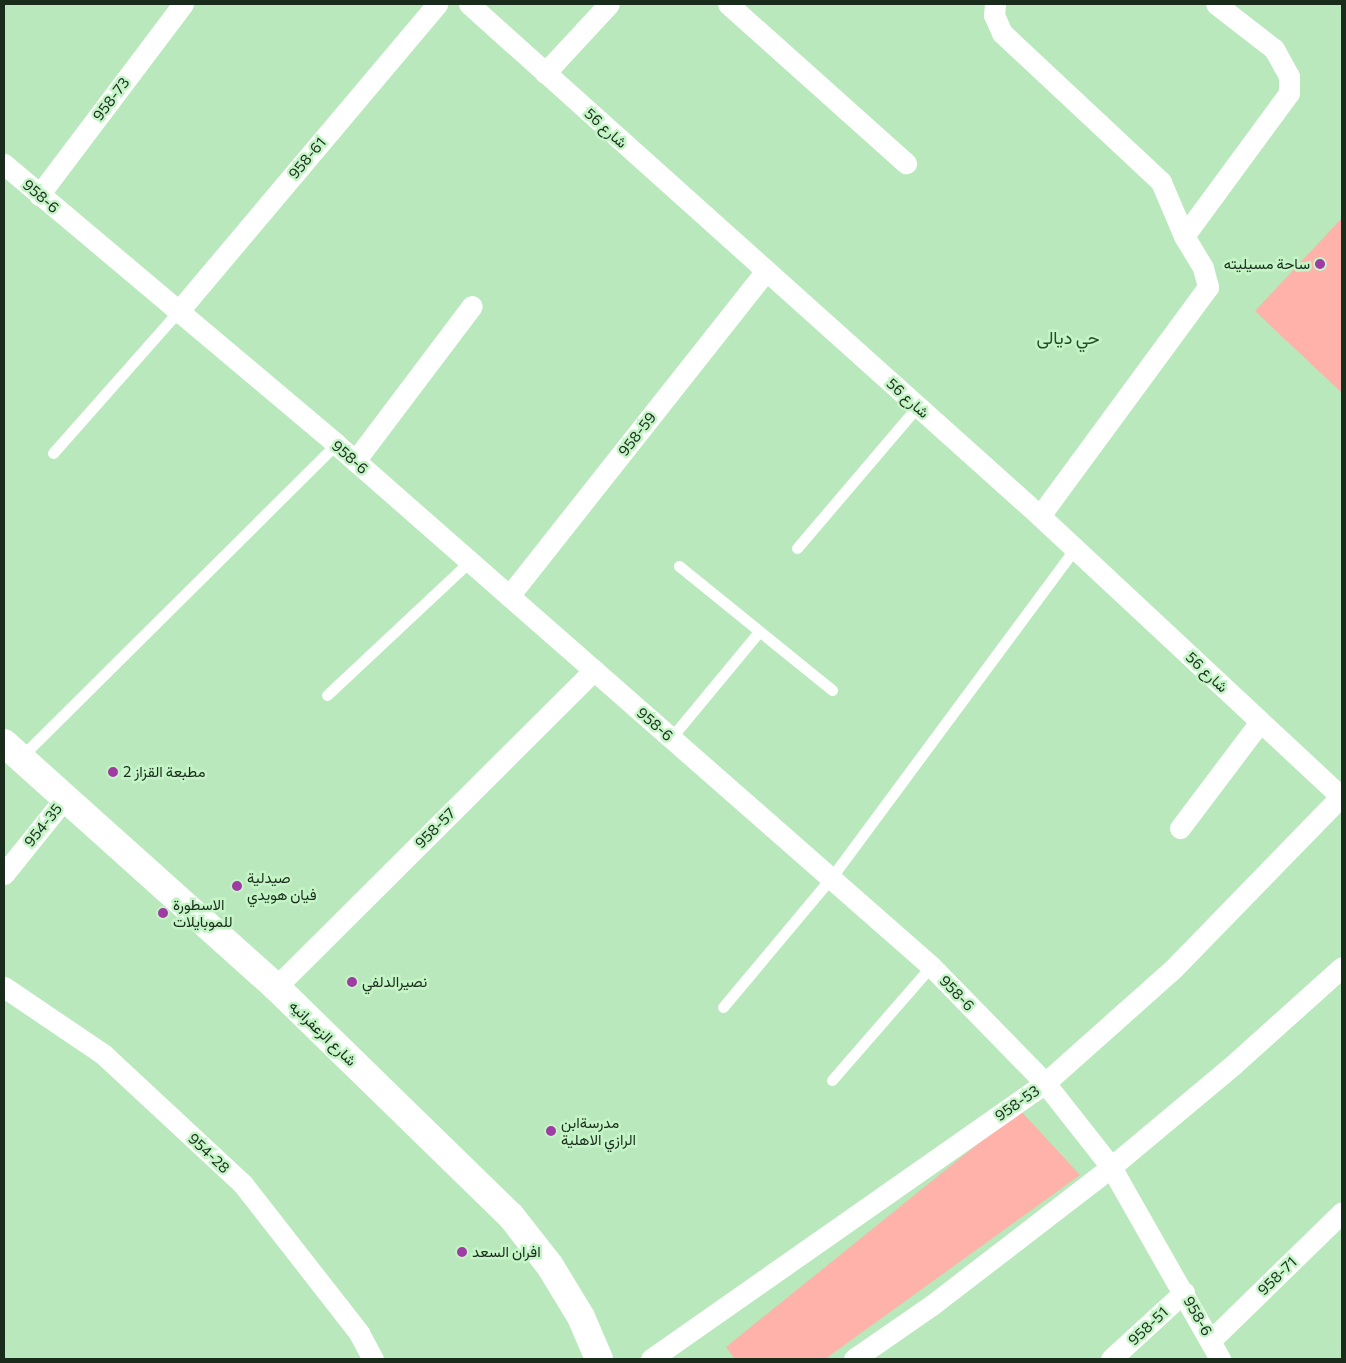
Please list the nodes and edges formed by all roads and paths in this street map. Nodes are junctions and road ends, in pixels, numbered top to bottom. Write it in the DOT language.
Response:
graph roads {
  1 [pos="183,4"];
  2 [pos="437,4"];
  3 [pos="469,4"];
  4 [pos="608,4"];
  5 [pos="728,4"];
  6 [pos="995,4"];
  7 [pos="1216,4"];
  8 [pos="545,73"];
  9 [pos="906,163"];
  10 [pos="4,164"];
  11 [pos="40,195"];
  12 [pos="1184,236"];
  13 [pos="765,272"];
  14 [pos="472,306"];
  15 [pos="178,313"];
  16 [pos="918,406"];
  17 [pos="336,444"];
  18 [pos="53,453"];
  19 [pos="355,461"];
  20 [pos="1040,516"];
  21 [pos="797,548"];
  22 [pos="1075,548"];
  23 [pos="470,561"];
  24 [pos="678,566"];
  25 [pos="509,596"];
  26 [pos="758,633"];
  27 [pos="594,670"];
  28 [pos="832,690"];
  29 [pos="327,695"];
  30 [pos="1260,722"];
  31 [pos="671,738"];
  32 [pos="12,751"];
  33 [pos="1342,796"];
  34 [pos="64,799"];
  35 [pos="1180,828"];
  36 [pos="4,874"];
  37 [pos="831,878"];
  38 [pos="931,966"];
  39 [pos="1342,967"];
  40 [pos="4,987"];
  41 [pos="276,987"];
  42 [pos="723,1007"];
  43 [pos="832,1080"];
  44 [pos="1045,1084"];
  45 [pos="1111,1167"];
  46 [pos="1342,1212"];
  47 [pos="1184,1292"];
  48 [pos="1216,1350"];
  49 [pos="373,1359"];
  50 [pos="599,1359"];
  51 [pos="651,1359"];
  52 [pos="854,1359"];
  53 [pos="1112,1359"];
  1 -- 11 [label="street, 958-73"];
  2 -- 15 [label="street, 958-61"];
  3 -- 8 [label="street, شارع 56"];
  4 -- 8 [label="street"];
  5 -- 9 [label="street"];
  6 -- 12 [label="street"];
  7 -- 12 [label="street"];
  8 -- 13 [label="street, شارع 56"];
  10 -- 11 [label="street, 958-6"];
  11 -- 15 [label="street, 958-6"];
  12 -- 20 [label="street"];
  13 -- 16 [label="street, شارع 56"];
  13 -- 25 [label="street, 958-59"];
  14 -- 19 [label="street"];
  15 -- 17 [label="street, 958-6"];
  15 -- 18 [label="lane"];
  16 -- 20 [label="street, شارع 56"];
  16 -- 21 [label="lane"];
  17 -- 19 [label="street, 958-6"];
  17 -- 32 [label="lane"];
  19 -- 23 [label="street, 958-6"];
  20 -- 22 [label="street, شارع 56"];
  22 -- 30 [label="street, شارع 56"];
  22 -- 37 [label="lane"];
  23 -- 25 [label="street, 958-6"];
  23 -- 29 [label="lane"];
  24 -- 26 [label="lane"];
  25 -- 27 [label="street, 958-6"];
  26 -- 28 [label="lane"];
  26 -- 31 [label="lane"];
  27 -- 31 [label="street, 958-6"];
  27 -- 41 [label="street, 958-57"];
  30 -- 33 [label="street, شارع 56"];
  30 -- 35 [label="street"];
  31 -- 37 [label="street, 958-6"];
  32 -- 34 [label="street, شارع الزعفرانيه"];
  33 -- 44 [label="street, 958-53"];
  34 -- 36 [label="street, 954-35"];
  34 -- 41 [label="street, شارع الزعفرانيه"];
  37 -- 38 [label="street, 958-6"];
  37 -- 42 [label="lane"];
  38 -- 43 [label="lane"];
  38 -- 44 [label="street, 958-6"];
  39 -- 45 [label="street"];
  40 -- 49 [label="street, 954-28"];
  41 -- 50 [label="street, شارع الزعفرانيه"];
  44 -- 45 [label="street, 958-6"];
  44 -- 51 [label="street, 958-53"];
  45 -- 47 [label="street, 958-6"];
  45 -- 52 [label="street"];
  46 -- 48 [label="street, 958-71"];
  47 -- 48 [label="street, 958-6"];
  47 -- 53 [label="street, 958-51"];
}
